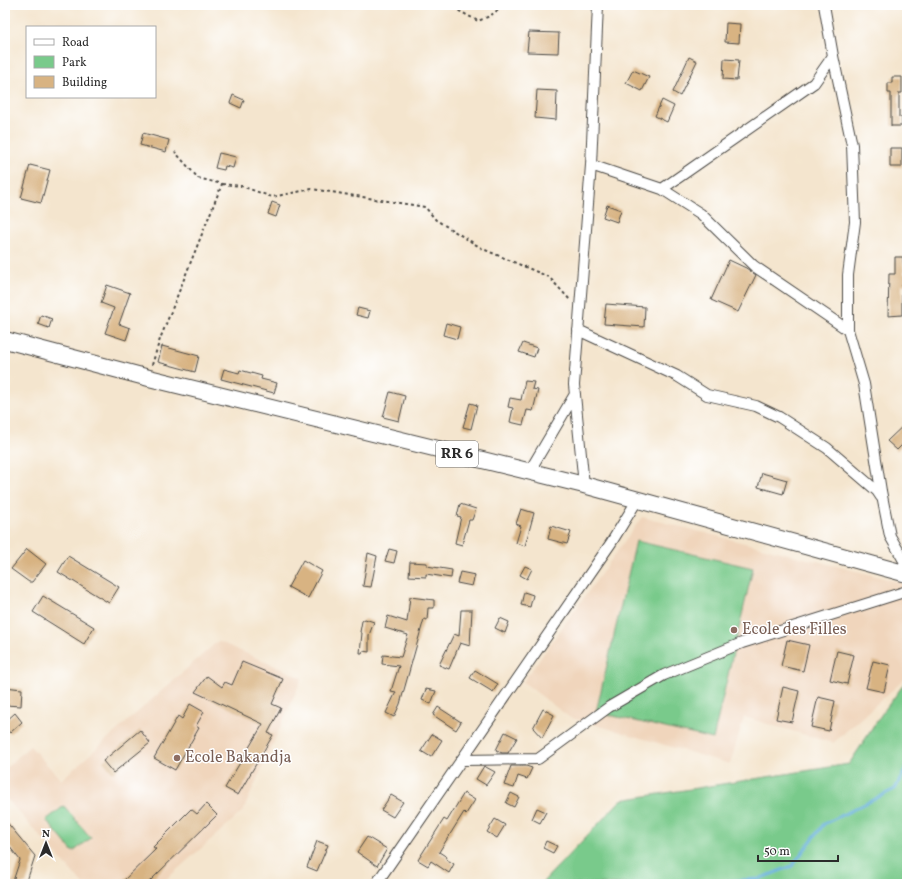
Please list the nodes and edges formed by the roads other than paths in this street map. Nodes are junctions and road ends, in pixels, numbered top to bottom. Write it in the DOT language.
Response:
graph roads {
  1 [pos="598,5"];
  2 [pos="824,5"];
  3 [pos="833,56"];
  4 [pos="591,165"];
  5 [pos="662,189"];
  6 [pos="578,330"];
  7 [pos="848,330"];
  8 [pos="5,340"];
  9 [pos="575,394"];
  10 [pos="529,472"];
  11 [pos="584,485"];
  12 [pos="638,499"];
  13 [pos="882,499"];
  14 [pos="907,566"];
  15 [pos="907,574"];
  16 [pos="907,591"];
  17 [pos="462,760"];
  18 [pos="376,884"];
  1 -- 4 [label="street"];
  2 -- 3 [label="street"];
  3 -- 5 [label="street"];
  3 -- 7 [label="street"];
  4 -- 5 [label="street"];
  4 -- 6 [label="street"];
  5 -- 7 [label="street"];
  6 -- 9 [label="street"];
  6 -- 13 [label="street"];
  7 -- 13 [label="street"];
  8 -- 10 [label="main road, RR 6"];
  9 -- 10 [label="street"];
  9 -- 11 [label="street"];
  10 -- 11 [label="main road, RR 6"];
  11 -- 12 [label="main road, RR 6"];
  12 -- 15 [label="main road, RR 6"];
  12 -- 17 [label="street"];
  13 -- 14 [label="street"];
  16 -- 17 [label="street"];
  17 -- 18 [label="street"];
}
